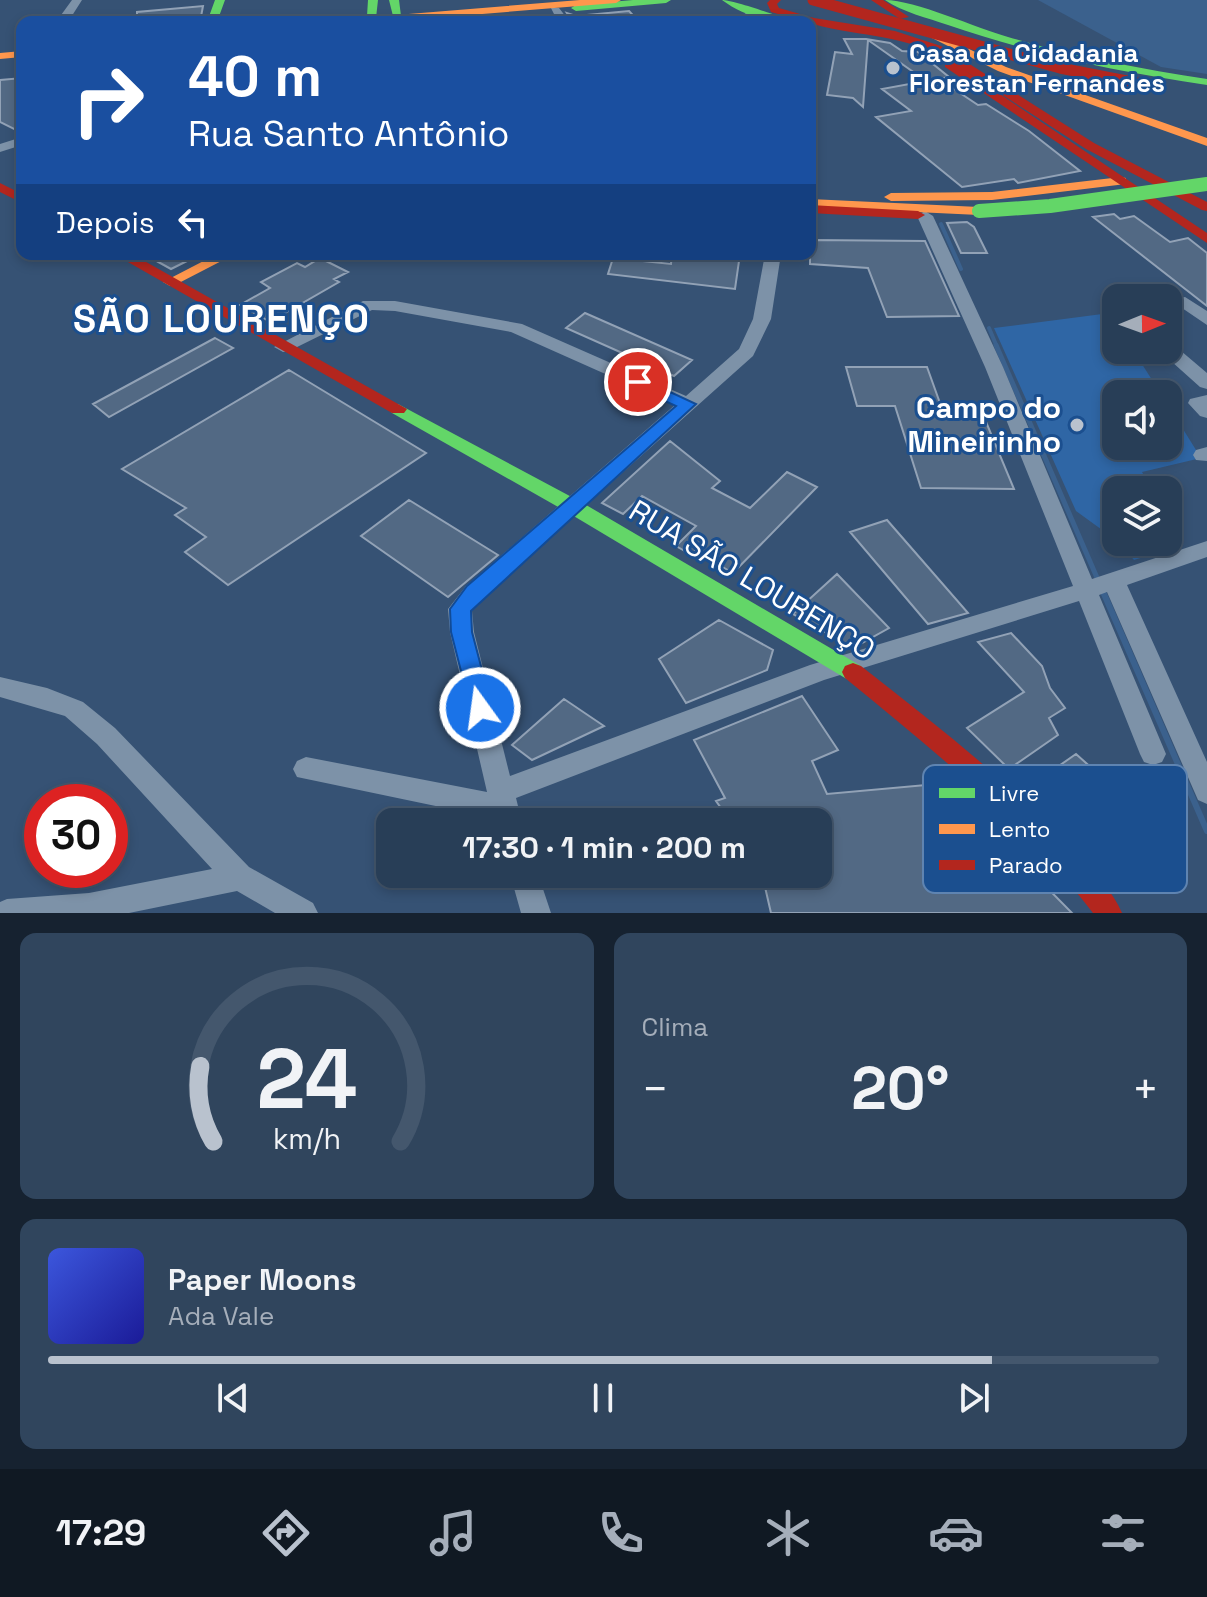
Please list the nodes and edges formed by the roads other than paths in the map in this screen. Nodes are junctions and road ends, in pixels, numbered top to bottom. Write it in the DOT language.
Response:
graph roads {
  1 [pos="616,0"];
  2 [pos="658,0"];
  3 [pos="666,0"];
  4 [pos="727,0"];
  5 [pos="776,0"];
  6 [pos="813,0"];
  7 [pos="836,0"];
  8 [pos="847,0"];
  9 [pos="876,0"];
  10 [pos="890,0"];
  11 [pos="396,7"];
  12 [pos="557,7"];
  13 [pos="373,8"];
  14 [pos="351,16"];
  15 [pos="466,16"];
  16 [pos="468,16"];
  17 [pos="749,16"];
  18 [pos="792,16"];
  19 [pos="904,17"];
  20 [pos="816,20"];
  21 [pos="816,26"];
  22 [pos="876,31"];
  23 [pos="949,65"];
  24 [pos="1207,82"];
  25 [pos="1063,89"];
  26 [pos="1207,93"];
  27 [pos="1207,130"];
  28 [pos="1207,142"];
  29 [pos="1121,181"];
  30 [pos="1207,184"];
  31 [pos="816,191"];
  32 [pos="1146,198"];
  33 [pos="816,206"];
  34 [pos="816,207"];
  35 [pos="1207,207"];
  36 [pos="1207,214"];
  37 [pos="925,216"];
  38 [pos="1207,239"];
  39 [pos="132,260"];
  40 [pos="216,260"];
  41 [pos="772,260"];
  42 [pos="170,282"];
  43 [pos="1182,307"];
  44 [pos="1207,320"];
  45 [pos="283,347"];
  46 [pos="1182,361"];
  47 [pos="1207,383"];
  48 [pos="1207,401"];
  49 [pos="688,404"];
  50 [pos="1207,412"];
  51 [pos="574,507"];
  52 [pos="1207,549"];
  53 [pos="1114,581"];
  54 [pos="1084,591"];
  55 [pos="844,665"];
  56 [pos="0,687"];
  57 [pos="1153,754"];
  58 [pos="968,765"];
  59 [pos="306,769"];
  60 [pos="1207,792"];
  61 [pos="504,807"];
  62 [pos="239,877"];
  63 [pos="528,888"];
  64 [pos="1105,906"];
  65 [pos="7,913"];
  66 [pos="303,913"];
  67 [pos="536,913"];
  68 [pos="1125,913"];
  1 -- 15 [label="main road"];
  2 -- 3 [label="main road"];
  2 -- 12 [label="main road"];
  4 -- 17 [label="main road"];
  5 -- 18 [label="main road"];
  6 -- 26 [label="main road, bridge"];
  7 -- 8 [label="main road"];
  8 -- 19 [label="main road"];
  9 -- 19 [label="main road"];
  10 -- 24 [label="main road"];
  11 -- 12 [label="main road"];
  11 -- 13 [label="main road"];
  12 -- 16 [label="main road"];
  13 -- 14 [label="main road"];
  19 -- 25 [label="main road"];
  20 -- 22 [label="main road"];
  21 -- 22 [label="main road"];
  22 -- 35 [label="main road"];
  23 -- 29 [label="main road"];
  25 -- 27 [label="main road"];
  25 -- 28 [label="main road"];
  29 -- 31 [label="main road"];
  29 -- 32 [label="main road"];
  29 -- 36 [label="main road"];
  30 -- 33 [label="main road, bridge"];
  32 -- 37 [label="main road"];
  32 -- 38 [label="main road"];
  34 -- 37 [label="main road"];
  37 -- 54 [label="street"];
  39 -- 42 [label="main road, RUA SÃO LOURENÇO"];
  40 -- 42 [label="main road"];
  41 -- 49 [label="street"];
  42 -- 45 [label="main road, RUA SÃO LOURENÇO"];
  43 -- 44 [label="street"];
  45 -- 49 [label="street"];
  45 -- 51 [label="main road, RUA SÃO LOURENÇO"];
  46 -- 47 [label="street"];
  48 -- 50 [label="street"];
  49 -- 51 [label="street"];
  51 -- 55 [label="main road, RUA SÃO LOURENÇO"];
  51 -- 61 [label="street"];
  52 -- 53 [label="street"];
  53 -- 54 [label="street"];
  53 -- 60 [label="street"];
  54 -- 55 [label="street"];
  54 -- 57 [label="street"];
  55 -- 58 [label="main road, RUA SÃO LOURENÇO"];
  55 -- 61 [label="street"];
  56 -- 62 [label="street"];
  59 -- 61 [label="street"];
  62 -- 65 [label="street"];
  62 -- 66 [label="street"];
  63 -- 67 [label="street"];
  64 -- 68 [label="main road, RUA SÃO LOURENÇO"];
}
